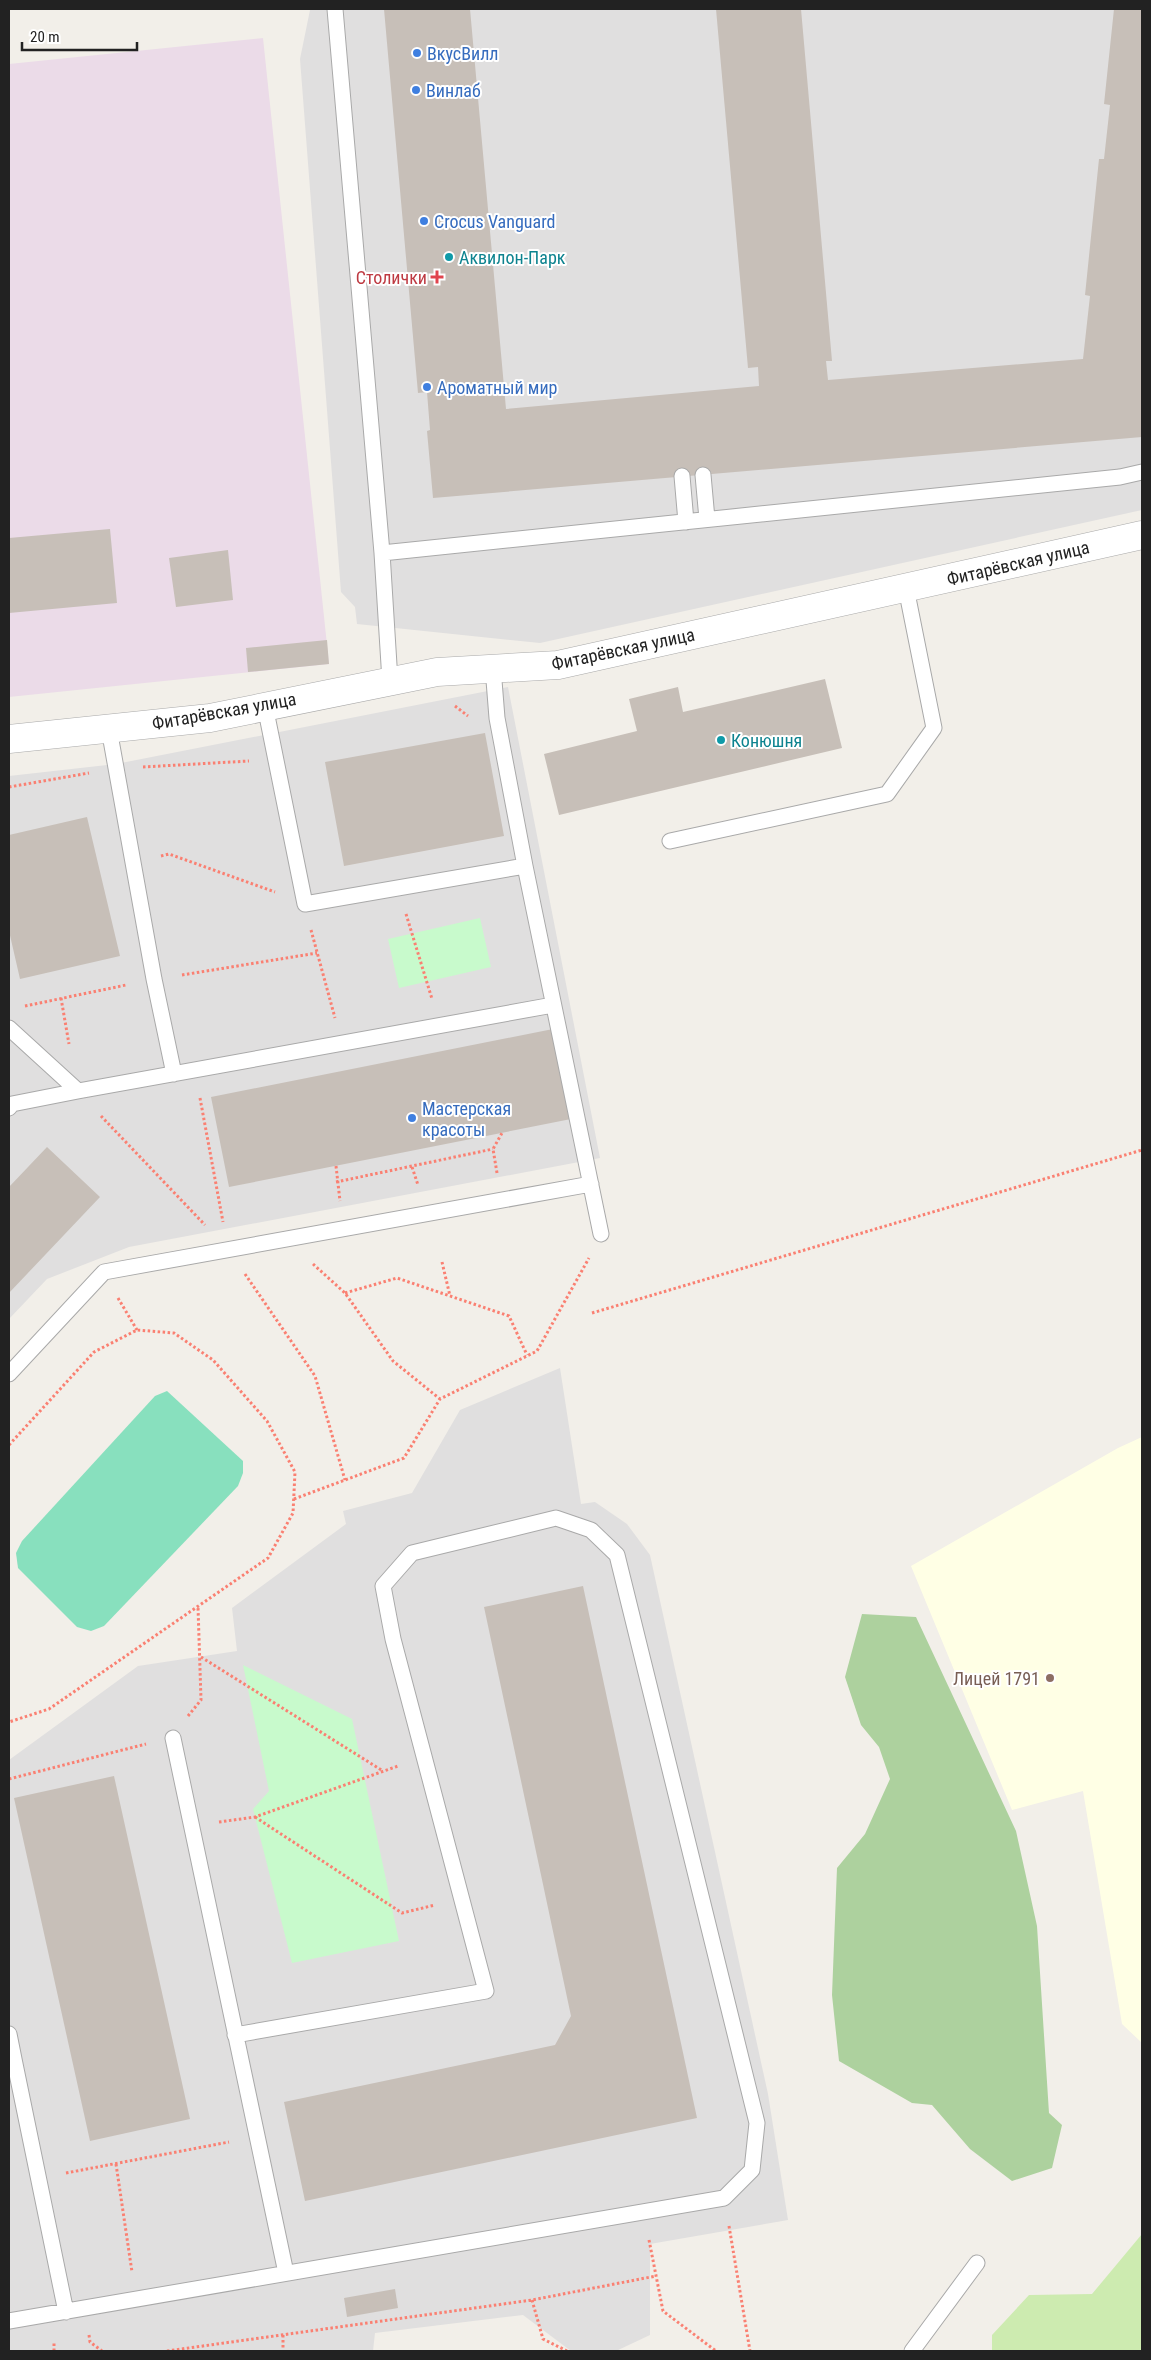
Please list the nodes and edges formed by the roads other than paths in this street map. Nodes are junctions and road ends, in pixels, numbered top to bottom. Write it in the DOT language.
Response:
graph roads {
  1 [pos="335,9"];
  2 [pos="1142,472"];
  3 [pos="703,474"];
  4 [pos="682,476"];
  5 [pos="707,520"];
  6 [pos="686,522"];
  7 [pos="1142,534"];
  8 [pos="382,553"];
  9 [pos="906,588"];
  10 [pos="493,668"];
  11 [pos="390,681"];
  12 [pos="265,706"];
  13 [pos="109,728"];
  14 [pos="9,739"];
  15 [pos="670,841"];
  16 [pos="524,866"];
  17 [pos="553,1005"];
  18 [pos="9,1028"];
  19 [pos="174,1074"];
  20 [pos="78,1091"];
  21 [pos="9,1108"];
  22 [pos="591,1184"];
  23 [pos="601,1234"];
  24 [pos="9,1374"];
  25 [pos="173,1738"];
  26 [pos="9,2034"];
  27 [pos="235,2035"];
  28 [pos="12,2059"];
  29 [pos="977,2263"];
  30 [pos="286,2274"];
  31 [pos="66,2312"];
  32 [pos="9,2321"];
  33 [pos="912,2351"];
  1 -- 8 [label="lane"];
  2 -- 5 [label="lane"];
  3 -- 5 [label="lane"];
  4 -- 6 [label="lane"];
  5 -- 6 [label="lane"];
  6 -- 8 [label="lane"];
  7 -- 9 [label="street, Фитарёвская улица"];
  8 -- 11 [label="lane"];
  9 -- 10 [label="street, Фитарёвская улица"];
  9 -- 15 [label="lane"];
  10 -- 11 [label="street, Фитарёвская улица"];
  10 -- 16 [label="lane"];
  11 -- 12 [label="street, Фитарёвская улица"];
  12 -- 13 [label="street, Фитарёвская улица"];
  12 -- 16 [label="lane"];
  13 -- 14 [label="street, Фитарёвская улица"];
  13 -- 19 [label="lane"];
  16 -- 17 [label="lane"];
  17 -- 19 [label="lane"];
  17 -- 22 [label="lane"];
  18 -- 20 [label="lane"];
  19 -- 20 [label="lane"];
  20 -- 21 [label="lane"];
  22 -- 23 [label="lane"];
  22 -- 24 [label="lane"];
  25 -- 27 [label="lane"];
  26 -- 28 [label="lane"];
  27 -- 30 [label="lane"];
  27 -- 30 [label="lane"];
  28 -- 31 [label="lane"];
  29 -- 33 [label="lane"];
  30 -- 31 [label="lane"];
  31 -- 32 [label="lane"];
}
